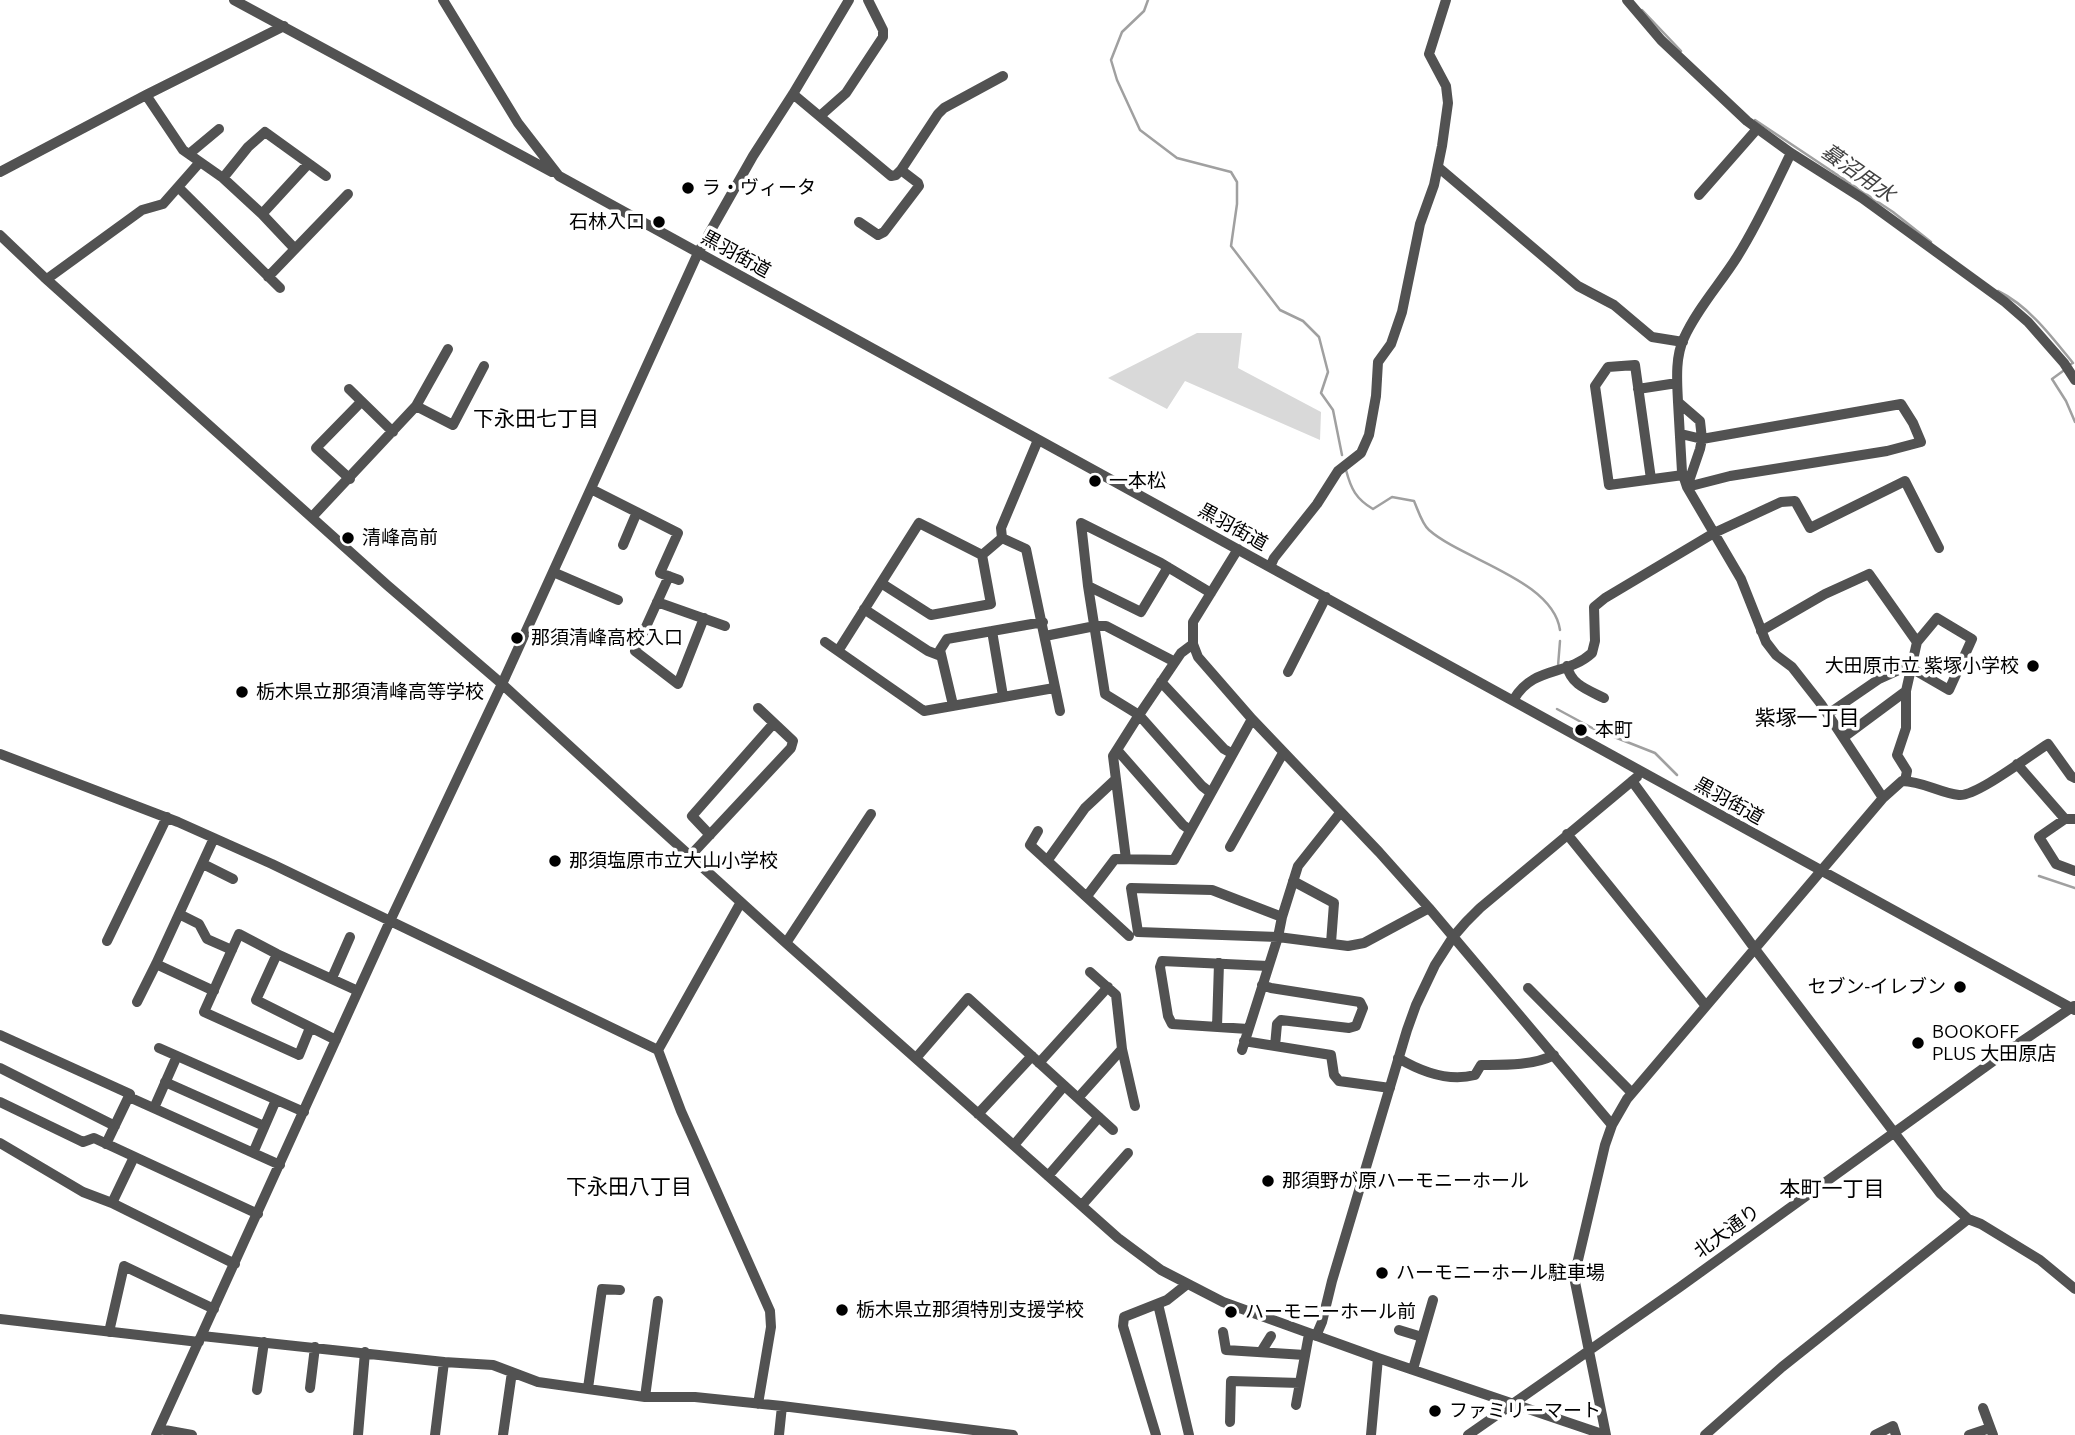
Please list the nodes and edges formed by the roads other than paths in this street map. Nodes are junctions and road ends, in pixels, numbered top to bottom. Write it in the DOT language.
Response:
graph roads {
  1 [pos="234,0"];
  2 [pos="443,0"];
  3 [pos="849,0"];
  4 [pos="868,0"];
  5 [pos="1446,0"];
  6 [pos="1627,0"];
  7 [pos="284,26"];
  8 [pos="1003,76"];
  9 [pos="146,94"];
  10 [pos="793,94"];
  11 [pos="820,116"];
  12 [pos="1757,129"];
  13 [pos="219,130"];
  14 [pos="1791,153"];
  15 [pos="189,154"];
  16 [pos="200,162"];
  17 [pos="308,164"];
  18 [pos="1438,167"];
  19 [pos="901,170"];
  20 [pos="0,172"];
  21 [pos="326,176"];
  22 [pos="559,176"];
  23 [pos="223,178"];
  24 [pos="178,187"];
  25 [pos="348,194"];
  26 [pos="1699,195"];
  27 [pos="262,214"];
  28 [pos="859,222"];
  29 [pos="0,235"];
  30 [pos="295,249"];
  31 [pos="698,253"];
  32 [pos="268,277"];
  33 [pos="47,279"];
  34 [pos="280,288"];
  35 [pos="1683,342"];
  36 [pos="448,349"];
  37 [pos="484,366"];
  38 [pos="2075,380"];
  39 [pos="1677,383"];
  40 [pos="349,389"];
  41 [pos="1638,389"];
  42 [pos="361,402"];
  43 [pos="1678,402"];
  44 [pos="416,406"];
  45 [pos="393,432"];
  46 [pos="1681,434"];
  47 [pos="1702,439"];
  48 [pos="1038,440"];
  49 [pos="1683,475"];
  50 [pos="350,479"];
  51 [pos="1651,479"];
  52 [pos="1687,487"];
  53 [pos="591,489"];
  54 [pos="637,512"];
  55 [pos="312,517"];
  56 [pos="1714,533"];
  57 [pos="1002,538"];
  58 [pos="623,545"];
  59 [pos="1939,548"];
  60 [pos="1238,550"];
  61 [pos="982,555"];
  62 [pos="1168,567"];
  63 [pos="1269,567"];
  64 [pos="553,572"];
  65 [pos="881,583"];
  66 [pos="1088,586"];
  67 [pos="1212,593"];
  68 [pos="1326,597"];
  69 [pos="618,600"];
  70 [pos="657,602"];
  71 [pos="864,609"];
  72 [pos="704,618"];
  73 [pos="1042,622"];
  74 [pos="725,626"];
  75 [pos="1095,626"];
  76 [pos="992,631"];
  77 [pos="1761,631"];
  78 [pos="1045,636"];
  79 [pos="825,642"];
  80 [pos="1917,642"];
  81 [pos="1193,644"];
  82 [pos="838,651"];
  83 [pos="941,656"];
  84 [pos="1175,662"];
  85 [pos="1567,666"];
  86 [pos="1911,666"];
  87 [pos="1288,672"];
  88 [pos="1161,682"];
  89 [pos="502,684"];
  90 [pos="1054,688"];
  91 [pos="1906,691"];
  92 [pos="1003,696"];
  93 [pos="1604,698"];
  94 [pos="1514,699"];
  95 [pos="953,705"];
  96 [pos="758,708"];
  97 [pos="1060,711"];
  98 [pos="1828,714"];
  99 [pos="1139,715"];
  100 [pos="1251,719"];
  101 [pos="774,723"];
  102 [pos="1844,737"];
  103 [pos="1118,751"];
  104 [pos="1231,753"];
  105 [pos="1283,753"];
  106 [pos="0,754"];
  107 [pos="2017,764"];
  108 [pos="1642,772"];
  109 [pos="2075,778"];
  110 [pos="1116,779"];
  111 [pos="1632,781"];
  112 [pos="1905,781"];
  113 [pos="1211,793"];
  114 [pos="1883,798"];
  115 [pos="1339,813"];
  116 [pos="871,814"];
  117 [pos="167,817"];
  118 [pos="2070,819"];
  119 [pos="1190,830"];
  120 [pos="1038,831"];
  121 [pos="1567,834"];
  122 [pos="710,835"];
  123 [pos="214,838"];
  124 [pos="1230,847"];
  125 [pos="690,856"];
  126 [pos="1126,859"];
  127 [pos="1047,860"];
  128 [pos="203,864"];
  129 [pos="1821,871"];
  130 [pos="2075,871"];
  131 [pos="233,879"];
  132 [pos="1293,881"];
  133 [pos="1087,896"];
  134 [pos="741,902"];
  135 [pos="1429,908"];
  136 [pos="180,914"];
  137 [pos="1282,917"];
  138 [pos="390,921"];
  139 [pos="1129,936"];
  140 [pos="351,937"];
  141 [pos="1278,937"];
  142 [pos="1453,937"];
  143 [pos="107,941"];
  144 [pos="786,943"];
  145 [pos="1331,943"];
  146 [pos="1755,948"];
  147 [pos="232,950"];
  148 [pos="277,954"];
  149 [pos="1219,963"];
  150 [pos="156,964"];
  151 [pos="1268,967"];
  152 [pos="1090,972"];
  153 [pos="332,978"];
  154 [pos="1262,985"];
  155 [pos="1108,987"];
  156 [pos="1528,988"];
  157 [pos="214,991"];
  158 [pos="358,991"];
  159 [pos="137,1002"];
  160 [pos="1706,1006"];
  161 [pos="2074,1007"];
  162 [pos="1217,1027"];
  163 [pos="310,1028"];
  164 [pos="1248,1029"];
  165 [pos="0,1035"];
  166 [pos="336,1040"];
  167 [pos="1275,1046"];
  168 [pos="159,1048"];
  169 [pos="1122,1049"];
  170 [pos="658,1050"];
  171 [pos="1554,1055"];
  172 [pos="177,1056"];
  173 [pos="916,1058"];
  174 [pos="1398,1058"];
  175 [pos="1035,1060"];
  176 [pos="0,1068"];
  177 [pos="165,1082"];
  178 [pos="1065,1086"];
  179 [pos="1390,1088"];
  180 [pos="1632,1093"];
  181 [pos="129,1097"];
  182 [pos="1078,1098"];
  183 [pos="275,1100"];
  184 [pos="0,1102"];
  185 [pos="1135,1106"];
  186 [pos="154,1108"];
  187 [pos="304,1112"];
  188 [pos="978,1114"];
  189 [pos="1099,1118"];
  190 [pos="1612,1125"];
  191 [pos="115,1126"];
  192 [pos="264,1126"];
  193 [pos="1114,1130"];
  194 [pos="1895,1132"];
  195 [pos="0,1143"];
  196 [pos="106,1144"];
  197 [pos="1014,1145"];
  198 [pos="253,1153"];
  199 [pos="1128,1153"];
  200 [pos="134,1157"];
  201 [pos="280,1166"];
  202 [pos="1048,1175"];
  203 [pos="112,1203"];
  204 [pos="1082,1205"];
  205 [pos="258,1214"];
  206 [pos="1968,1219"];
  207 [pos="234,1264"];
  208 [pos="1186,1285"];
  209 [pos="2075,1289"];
  210 [pos="620,1290"];
  211 [pos="1433,1300"];
  212 [pos="658,1301"];
  213 [pos="1158,1304"];
  214 [pos="214,1309"];
  215 [pos="0,1319"];
  216 [pos="1399,1330"];
  217 [pos="109,1332"];
  218 [pos="1223,1332"];
  219 [pos="1312,1335"];
  220 [pos="1272,1336"];
  221 [pos="1422,1337"];
  222 [pos="200,1339"];
  223 [pos="264,1342"];
  224 [pos="315,1347"];
  225 [pos="1589,1351"];
  226 [pos="365,1352"];
  227 [pos="1261,1352"];
  228 [pos="1305,1355"];
  229 [pos="1378,1358"];
  230 [pos="444,1362"];
  231 [pos="1413,1369"];
  232 [pos="512,1372"];
  233 [pos="1300,1383"];
  234 [pos="310,1388"];
  235 [pos="588,1388"];
  236 [pos="257,1390"];
  237 [pos="646,1396"];
  238 [pos="1513,1403"];
  239 [pos="758,1404"];
  240 [pos="1296,1405"];
  241 [pos="782,1406"];
  242 [pos="1983,1408"];
  243 [pos="1230,1422"];
  244 [pos="157,1432"];
  245 [pos="1992,1432"];
  246 [pos="192,1435"];
  247 [pos="358,1435"];
  248 [pos="435,1435"];
  249 [pos="503,1435"];
  250 [pos="779,1435"];
  251 [pos="1013,1435"];
  252 [pos="1156,1435"];
  253 [pos="1189,1435"];
  254 [pos="1371,1435"];
  255 [pos="1468,1435"];
  256 [pos="1605,1435"];
  257 [pos="1705,1435"];
  258 [pos="1875,1435"];
  259 [pos="1896,1435"];
  260 [pos="1969,1435"];
  1 -- 7 [label="street"];
  2 -- 22 [label="street, 黒羽街道"];
  3 -- 10 [label="street"];
  4 -- 11 [label="street"];
  5 -- 18 [label="street"];
  6 -- 12 [label="street"];
  7 -- 9 [label="street"];
  7 -- 22 [label="street"];
  8 -- 19 [label="street"];
  9 -- 15 [label="street"];
  9 -- 20 [label="street"];
  10 -- 11 [label="street"];
  10 -- 31 [label="street"];
  11 -- 19 [label="street"];
  12 -- 14 [label="street"];
  12 -- 26 [label="street"];
  13 -- 15 [label="street"];
  14 -- 35 [label="street"];
  14 -- 38 [label="street"];
  15 -- 16 [label="street"];
  16 -- 23 [label="street"];
  16 -- 24 [label="street"];
  17 -- 21 [label="street"];
  17 -- 23 [label="street"];
  17 -- 27 [label="street"];
  18 -- 35 [label="street"];
  18 -- 63 [label="street"];
  19 -- 28 [label="street"];
  22 -- 31 [label="street, 黒羽街道"];
  23 -- 27 [label="street"];
  24 -- 32 [label="street"];
  24 -- 33 [label="street"];
  25 -- 30 [label="street"];
  27 -- 30 [label="street"];
  29 -- 33 [label="street"];
  30 -- 32 [label="street"];
  31 -- 48 [label="street, 黒羽街道"];
  31 -- 53 [label="street"];
  32 -- 34 [label="street"];
  33 -- 55 [label="street"];
  35 -- 39 [label="street"];
  36 -- 44 [label="street"];
  37 -- 44 [label="street"];
  39 -- 41 [label="street"];
  39 -- 43 [label="street"];
  40 -- 42 [label="street"];
  41 -- 51 [label="street"];
  41 -- 51 [label="street"];
  42 -- 45 [label="street"];
  42 -- 50 [label="street"];
  43 -- 46 [label="street"];
  43 -- 47 [label="street"];
  44 -- 45 [label="street"];
  45 -- 50 [label="street"];
  46 -- 47 [label="street"];
  46 -- 49 [label="street"];
  47 -- 52 [label="street"];
  47 -- 52 [label="street"];
  48 -- 57 [label="street"];
  48 -- 60 [label="street, 黒羽街道"];
  49 -- 51 [label="street"];
  49 -- 52 [label="street"];
  50 -- 55 [label="street"];
  52 -- 56 [label="street"];
  53 -- 54 [label="street"];
  53 -- 64 [label="street"];
  54 -- 58 [label="street"];
  54 -- 70 [label="street"];
  55 -- 89 [label="street"];
  56 -- 59 [label="street"];
  56 -- 77 [label="street"];
  56 -- 85 [label="street"];
  57 -- 61 [label="street"];
  57 -- 73 [label="street"];
  60 -- 63 [label="street, 黒羽街道"];
  60 -- 67 [label="street"];
  61 -- 65 [label="street"];
  61 -- 65 [label="street"];
  62 -- 66 [label="street"];
  62 -- 66 [label="street"];
  62 -- 67 [label="street"];
  63 -- 68 [label="street, 黒羽街道"];
  64 -- 69 [label="street"];
  64 -- 89 [label="street"];
  65 -- 71 [label="street"];
  66 -- 75 [label="street"];
  67 -- 81 [label="street"];
  68 -- 87 [label="street"];
  68 -- 94 [label="street, 黒羽街道"];
  70 -- 72 [label="street"];
  70 -- 72 [label="street"];
  71 -- 82 [label="street"];
  71 -- 83 [label="street"];
  72 -- 74 [label="street"];
  73 -- 76 [label="street"];
  73 -- 78 [label="street"];
  75 -- 78 [label="street"];
  75 -- 84 [label="street"];
  75 -- 99 [label="street"];
  76 -- 83 [label="street"];
  76 -- 92 [label="street"];
  77 -- 80 [label="street"];
  77 -- 98 [label="street"];
  78 -- 90 [label="street"];
  79 -- 82 [label="street"];
  80 -- 86 [label="street"];
  80 -- 86 [label="street"];
  81 -- 84 [label="street"];
  81 -- 100 [label="street"];
  82 -- 95 [label="street"];
  83 -- 95 [label="street"];
  84 -- 88 [label="street"];
  85 -- 93 [label="street"];
  85 -- 94 [label="street"];
  86 -- 91 [label="street"];
  86 -- 98 [label="street"];
  88 -- 99 [label="street"];
  88 -- 104 [label="street"];
  89 -- 125 [label="street"];
  89 -- 138 [label="street"];
  90 -- 92 [label="street"];
  90 -- 97 [label="street"];
  91 -- 102 [label="street"];
  91 -- 112 [label="street"];
  92 -- 95 [label="street"];
  94 -- 108 [label="street, 黒羽街道"];
  96 -- 101 [label="street"];
  98 -- 102 [label="street"];
  99 -- 103 [label="street"];
  99 -- 113 [label="street"];
  100 -- 104 [label="street"];
  100 -- 105 [label="street"];
  101 -- 122 [label="street"];
  101 -- 122 [label="street"];
  102 -- 114 [label="street"];
  103 -- 110 [label="street"];
  103 -- 119 [label="street"];
  104 -- 113 [label="street"];
  105 -- 115 [label="street"];
  105 -- 124 [label="street"];
  106 -- 117 [label="street"];
  107 -- 109 [label="street"];
  107 -- 112 [label="street"];
  107 -- 118 [label="street"];
  108 -- 111 [label="street"];
  108 -- 129 [label="street, 黒羽街道"];
  110 -- 126 [label="street"];
  110 -- 127 [label="street"];
  111 -- 121 [label="street"];
  111 -- 146 [label="street"];
  112 -- 114 [label="street"];
  113 -- 119 [label="street"];
  114 -- 129 [label="street"];
  115 -- 132 [label="street"];
  115 -- 135 [label="street"];
  116 -- 144 [label="street"];
  117 -- 123 [label="street"];
  117 -- 143 [label="street"];
  118 -- 130 [label="street"];
  119 -- 126 [label="street"];
  120 -- 127 [label="street"];
  121 -- 142 [label="street"];
  121 -- 160 [label="street"];
  122 -- 125 [label="street"];
  123 -- 128 [label="street"];
  123 -- 138 [label="street"];
  125 -- 134 [label="street"];
  126 -- 133 [label="street"];
  127 -- 133 [label="street"];
  128 -- 131 [label="street"];
  128 -- 136 [label="street"];
  129 -- 146 [label="street"];
  129 -- 161 [label="street, 黒羽街道"];
  132 -- 137 [label="street"];
  132 -- 145 [label="street"];
  133 -- 139 [label="street"];
  134 -- 144 [label="street"];
  134 -- 170 [label="street"];
  135 -- 142 [label="street"];
  135 -- 145 [label="street"];
  136 -- 147 [label="street"];
  136 -- 150 [label="street"];
  137 -- 141 [label="street"];
  137 -- 141 [label="street"];
  138 -- 158 [label="street"];
  138 -- 170 [label="street"];
  140 -- 153 [label="street"];
  141 -- 145 [label="street"];
  141 -- 151 [label="street"];
  142 -- 171 [label="street"];
  142 -- 174 [label="street"];
  144 -- 173 [label="street"];
  146 -- 160 [label="street"];
  146 -- 194 [label="street"];
  147 -- 148 [label="street"];
  147 -- 157 [label="street"];
  148 -- 153 [label="street"];
  148 -- 163 [label="street"];
  149 -- 151 [label="street"];
  149 -- 162 [label="street"];
  149 -- 162 [label="street"];
  150 -- 157 [label="street"];
  150 -- 159 [label="street"];
  151 -- 154 [label="street"];
  152 -- 155 [label="street"];
  153 -- 158 [label="street"];
  154 -- 164 [label="street"];
  154 -- 167 [label="street"];
  155 -- 169 [label="street"];
  155 -- 175 [label="street"];
  156 -- 180 [label="street"];
  157 -- 163 [label="street"];
  158 -- 166 [label="street"];
  160 -- 180 [label="street"];
  161 -- 194 [label="street, 北大通り"];
  162 -- 164 [label="street"];
  163 -- 166 [label="street"];
  164 -- 167 [label="street"];
  165 -- 181 [label="street"];
  166 -- 187 [label="street"];
  167 -- 179 [label="street"];
  168 -- 172 [label="street"];
  169 -- 182 [label="street"];
  169 -- 185 [label="street"];
  170 -- 239 [label="street"];
  171 -- 174 [label="street"];
  171 -- 190 [label="street"];
  172 -- 177 [label="street"];
  172 -- 183 [label="street"];
  173 -- 175 [label="street"];
  173 -- 188 [label="street"];
  174 -- 179 [label="street"];
  175 -- 178 [label="street"];
  175 -- 188 [label="street"];
  176 -- 191 [label="street"];
  177 -- 186 [label="street"];
  177 -- 192 [label="street"];
  178 -- 182 [label="street"];
  178 -- 197 [label="street"];
  179 -- 219 [label="street"];
  180 -- 190 [label="street"];
  181 -- 186 [label="street"];
  181 -- 191 [label="street"];
  182 -- 189 [label="street"];
  183 -- 187 [label="street"];
  183 -- 192 [label="street"];
  184 -- 196 [label="street"];
  186 -- 198 [label="street"];
  187 -- 201 [label="street"];
  188 -- 197 [label="street"];
  189 -- 193 [label="street"];
  189 -- 202 [label="street"];
  190 -- 225 [label="street"];
  191 -- 196 [label="street"];
  192 -- 198 [label="street"];
  194 -- 206 [label="street"];
  194 -- 225 [label="street, 北大通り"];
  195 -- 203 [label="street"];
  196 -- 200 [label="street"];
  197 -- 202 [label="street"];
  198 -- 201 [label="street"];
  199 -- 204 [label="street"];
  200 -- 203 [label="street"];
  200 -- 205 [label="street"];
  201 -- 205 [label="street"];
  202 -- 204 [label="street"];
  203 -- 207 [label="street"];
  204 -- 208 [label="street"];
  205 -- 207 [label="street"];
  206 -- 209 [label="street"];
  206 -- 257 [label="street"];
  207 -- 214 [label="street"];
  208 -- 213 [label="street"];
  208 -- 219 [label="street"];
  210 -- 235 [label="street"];
  211 -- 221 [label="street"];
  212 -- 237 [label="street"];
  213 -- 252 [label="street"];
  213 -- 253 [label="street"];
  214 -- 217 [label="street"];
  214 -- 222 [label="street"];
  215 -- 217 [label="street"];
  216 -- 221 [label="street"];
  217 -- 222 [label="street"];
  218 -- 227 [label="street"];
  219 -- 228 [label="street"];
  219 -- 229 [label="street"];
  220 -- 227 [label="street"];
  221 -- 231 [label="street"];
  222 -- 223 [label="street"];
  222 -- 244 [label="street"];
  223 -- 224 [label="street"];
  223 -- 236 [label="street"];
  224 -- 226 [label="street"];
  224 -- 234 [label="street"];
  225 -- 238 [label="street, 北大通り"];
  225 -- 256 [label="street"];
  226 -- 230 [label="street"];
  226 -- 247 [label="street"];
  227 -- 228 [label="street"];
  228 -- 233 [label="street"];
  229 -- 231 [label="street"];
  229 -- 254 [label="street"];
  230 -- 232 [label="street"];
  230 -- 248 [label="street"];
  231 -- 238 [label="street"];
  232 -- 235 [label="street"];
  232 -- 249 [label="street"];
  233 -- 240 [label="street"];
  233 -- 243 [label="street"];
  235 -- 237 [label="street"];
  237 -- 239 [label="street"];
  238 -- 255 [label="street, 北大通り"];
  238 -- 256 [label="street"];
  239 -- 241 [label="street"];
  241 -- 250 [label="street"];
  241 -- 251 [label="street"];
  242 -- 245 [label="street"];
  244 -- 246 [label="street"];
  245 -- 260 [label="street"];
  258 -- 259 [label="street"];
}
